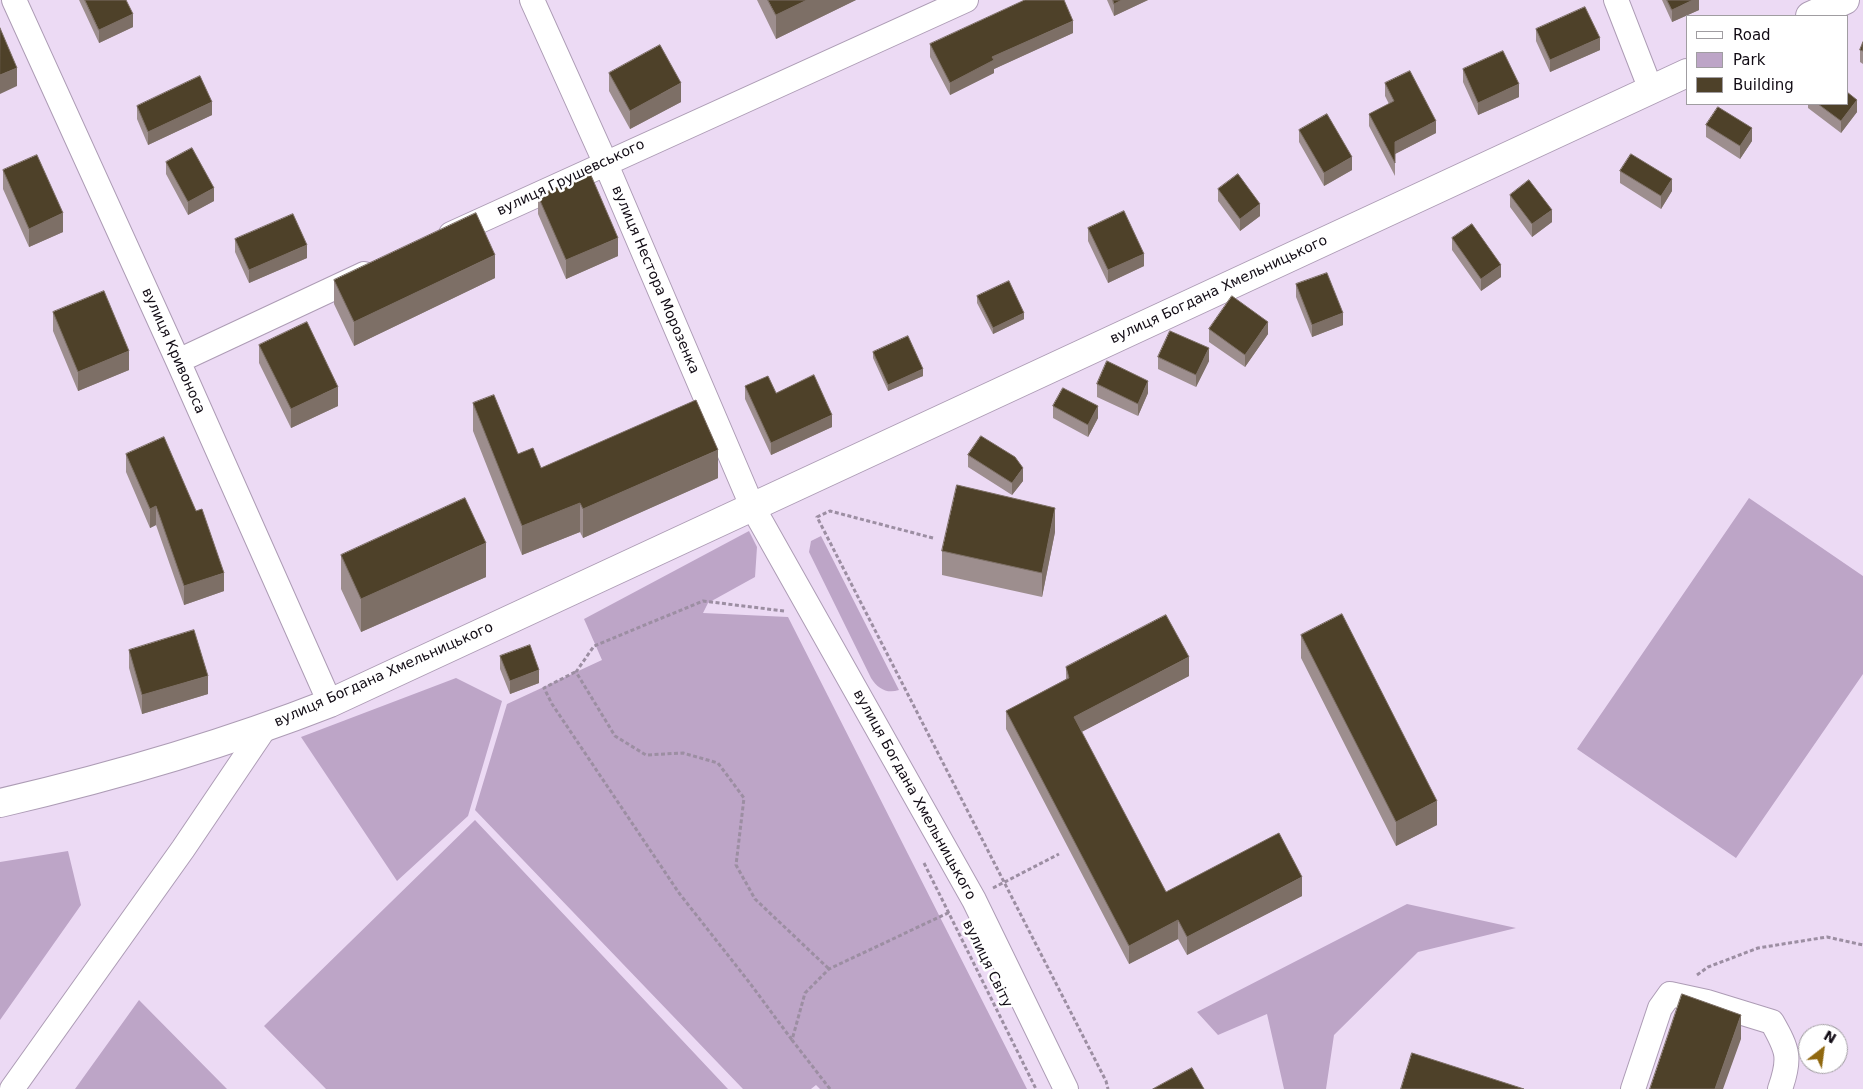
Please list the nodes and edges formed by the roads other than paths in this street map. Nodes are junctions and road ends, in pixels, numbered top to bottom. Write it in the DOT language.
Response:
graph roads {
  1 [pos="14,0"];
  2 [pos="532,0"];
  3 [pos="966,0"];
  4 [pos="1616,0"];
  5 [pos="1845,0"];
  6 [pos="1812,15"];
  7 [pos="1686,73"];
  8 [pos="1651,90"];
  9 [pos="605,162"];
  10 [pos="427,245"];
  11 [pos="383,265"];
  12 [pos="178,361"];
  13 [pos="752,506"];
  14 [pos="330,702"];
  15 [pos="264,729"];
  16 [pos="0,803"];
  17 [pos="12,1089"];
  18 [pos="1066,1089"];
  19 [pos="1633,1089"];
  20 [pos="1780,1089"];
  1 -- 12 [label="street, вулиця Кривоноса"];
  2 -- 9 [label="street, вулиця Нестора Морозенка"];
  3 -- 9 [label="street, вулиця Грушевського"];
  4 -- 8 [label="street"];
  5 -- 6 [label="street"];
  7 -- 8 [label="street, вулиця Богдана Хмельницького"];
  8 -- 13 [label="street, вулиця Богдана Хмельницького"];
  9 -- 10 [label="street, вулиця Грушевського"];
  9 -- 13 [label="street, вулиця Нестора Морозенка"];
  11 -- 12 [label="street"];
  12 -- 14 [label="street, вулиця Кривоноса"];
  13 -- 14 [label="street, вулиця Богдана Хмельницького"];
  13 -- 18 [label="street, вулиця Богдана Хмельницького"];
  14 -- 15 [label="street, вулиця Богдана Хмельницького"];
  15 -- 16 [label="street, вулиця Богдана Хмельницького"];
  15 -- 17 [label="street"];
  19 -- 20 [label="street"];
}
